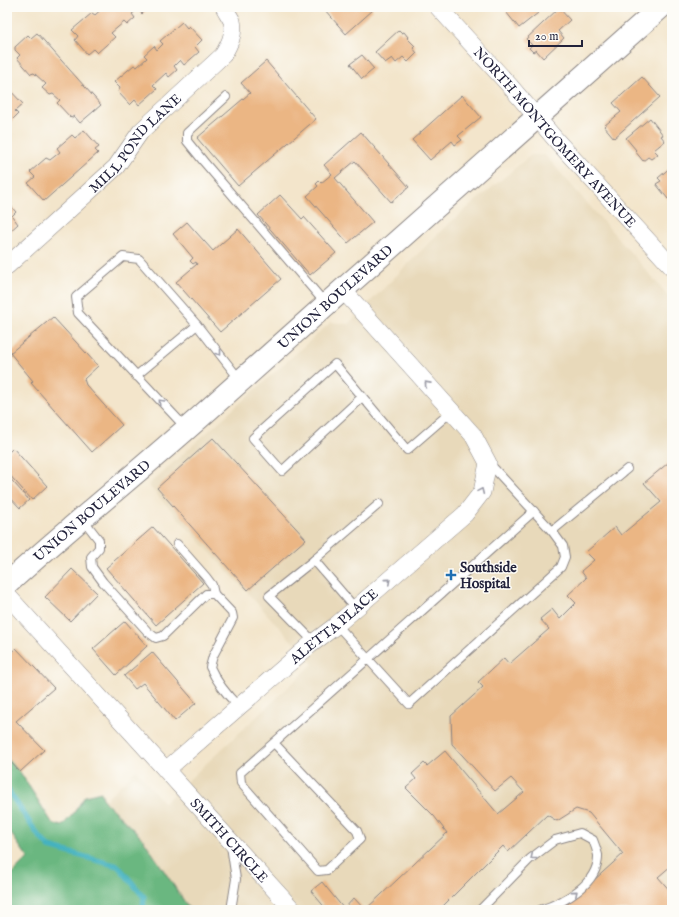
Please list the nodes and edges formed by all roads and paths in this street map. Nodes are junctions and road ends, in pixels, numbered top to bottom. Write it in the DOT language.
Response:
graph roads {
  1 [pos="224,7"];
  2 [pos="438,7"];
  3 [pos="661,7"];
  4 [pos="226,97"];
  5 [pos="536,116"];
  6 [pos="7,266"];
  7 [pos="672,267"];
  8 [pos="342,289"];
  9 [pos="326,304"];
  10 [pos="197,325"];
  11 [pos="136,376"];
  12 [pos="240,381"];
  13 [pos="362,397"];
  14 [pos="452,411"];
  15 [pos="186,428"];
  16 [pos="488,463"];
  17 [pos="627,468"];
  18 [pos="379,504"];
  19 [pos="534,511"];
  20 [pos="82,518"];
  21 [pos="552,530"];
  22 [pos="177,544"];
  23 [pos="314,560"];
  24 [pos="7,584"];
  25 [pos="214,594"];
  26 [pos="7,595"];
  27 [pos="356,609"];
  28 [pos="337,625"];
  29 [pos="314,642"];
  30 [pos="368,659"];
  31 [pos="239,708"];
  32 [pos="274,743"];
  33 [pos="166,770"];
  34 [pos="230,841"];
  35 [pos="231,910"];
  36 [pos="293,910"];
  37 [pos="481,910"];
  38 [pos="540,910"];
  1 -- 6 [label="street, MILL POND LANE"];
  2 -- 5 [label="street, NORTH MONTGOMERY AVENUE"];
  3 -- 5 [label="main road, UNION BOULEVARD"];
  4 -- 9 [label="lane"];
  5 -- 7 [label="street, NORTH MONTGOMERY AVENUE"];
  5 -- 8 [label="main road, UNION BOULEVARD"];
  8 -- 9 [label="main road, UNION BOULEVARD"];
  14 -- 8 [label="street, one-way"];
  9 -- 12 [label="main road, UNION BOULEVARD"];
  10 -- 11 [label="lane"];
  10 -- 11 [label="lane"];
  10 -- 12 [label="lane, one-way"];
  15 -- 11 [label="lane, one-way"];
  12 -- 15 [label="main road, UNION BOULEVARD"];
  13 -- 13 [label="lane"];
  13 -- 14 [label="lane"];
  14 -- 16 [label="street"];
  15 -- 20 [label="main road, UNION BOULEVARD"];
  16 -- 19 [label="lane"];
  27 -- 16 [label="street, ALETTA PLACE, one-way"];
  17 -- 21 [label="lane"];
  18 -- 23 [label="lane"];
  19 -- 21 [label="lane"];
  19 -- 30 [label="lane"];
  20 -- 24 [label="main road, UNION BOULEVARD"];
  20 -- 25 [label="lane"];
  21 -- 30 [label="lane"];
  22 -- 25 [label="lane"];
  23 -- 27 [label="lane"];
  23 -- 29 [label="lane"];
  25 -- 31 [label="lane"];
  26 -- 33 [label="street"];
  27 -- 28 [label="street, ALETTA PLACE"];
  28 -- 29 [label="street, ALETTA PLACE"];
  28 -- 30 [label="lane"];
  29 -- 31 [label="street, ALETTA PLACE"];
  30 -- 32 [label="lane"];
  31 -- 33 [label="street, ALETTA PLACE"];
  32 -- 32 [label="lane"];
  33 -- 34 [label="street, SMITH CIRCLE"];
  34 -- 35 [label="lane"];
  34 -- 36 [label="street, SMITH CIRCLE"];
  38 -- 37 [label="lane, one-way"];
}
